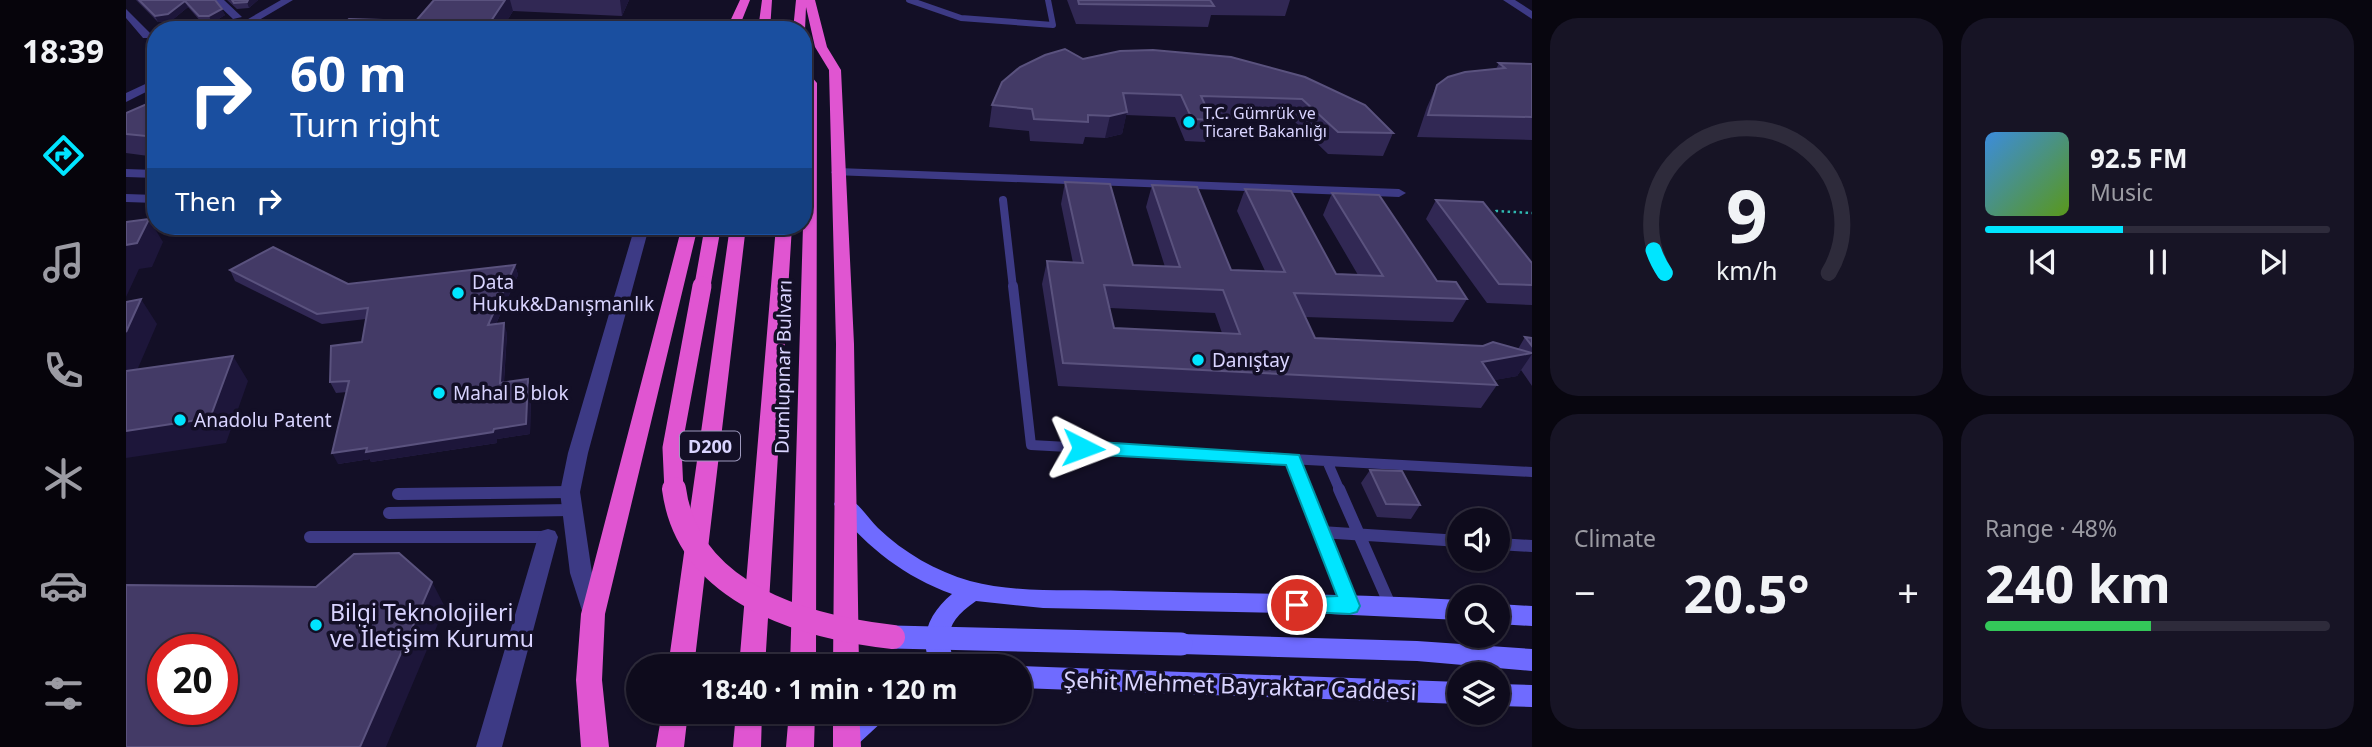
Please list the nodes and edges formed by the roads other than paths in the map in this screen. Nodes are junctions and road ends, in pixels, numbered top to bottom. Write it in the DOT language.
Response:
graph roads {
  1 [pos="218,0"];
  2 [pos="290,0"];
  3 [pos="767,0"];
  4 [pos="801,0"];
  5 [pos="810,0"];
  6 [pos="909,0"];
  7 [pos="1048,0"];
  8 [pos="1508,0"];
  9 [pos="1524,0"];
  10 [pos="744,2"];
  11 [pos="1532,6"];
  12 [pos="126,12"];
  13 [pos="1532,16"];
  14 [pos="237,17"];
  15 [pos="275,20"];
  16 [pos="251,21"];
  17 [pos="736,21"];
  18 [pos="743,21"];
  19 [pos="765,21"];
  20 [pos="800,21"];
  21 [pos="147,31"];
  22 [pos="126,35"];
  23 [pos="147,36"];
  24 [pos="147,87"];
  25 [pos="126,98"];
  26 [pos="838,172"];
  27 [pos="126,173"];
  28 [pos="147,174"];
  29 [pos="1399,193"];
  30 [pos="126,198"];
  31 [pos="147,199"];
  32 [pos="1003,200"];
  33 [pos="640,235"];
  34 [pos="687,235"];
  35 [pos="711,235"];
  36 [pos="737,235"];
  37 [pos="782,235"];
  38 [pos="811,235"];
  39 [pos="1292,459"];
  40 [pos="1327,461"];
  41 [pos="1532,472"];
  42 [pos="398,494"];
  43 [pos="571,501"];
  44 [pos="844,504"];
  45 [pos="388,513"];
  46 [pos="1321,532"];
  47 [pos="1360,534"];
  48 [pos="310,537"];
  49 [pos="548,537"];
  50 [pos="1447,540"];
  51 [pos="1510,545"];
  52 [pos="1532,546"];
  53 [pos="974,591"];
  54 [pos="1390,605"];
  55 [pos="1350,606"];
  56 [pos="1447,610"];
  57 [pos="593,614"];
  58 [pos="1510,615"];
  59 [pos="1532,616"];
  60 [pos="893,636"];
  61 [pos="683,654"];
  62 [pos="753,654"];
  63 [pos="803,654"];
  64 [pos="846,654"];
  65 [pos="939,654"];
  66 [pos="1532,660"];
  67 [pos="1032,677"];
  68 [pos="1447,693"];
  69 [pos="1510,695"];
  70 [pos="1532,696"];
  71 [pos="673,724"];
  72 [pos="748,724"];
  73 [pos="801,724"];
  74 [pos="489,747"];
  75 [pos="595,747"];
  76 [pos="670,747"];
  77 [pos="747,747"];
  78 [pos="800,747"];
  1 -- 14 [label="street"];
  2 -- 15 [label="street"];
  2 -- 16 [label="street"];
  3 -- 19 [label="highway"];
  4 -- 20 [label="highway"];
  5 -- 26 [label="highway"];
  6 -- 7 [label="lane"];
  8 -- 13 [label="street"];
  9 -- 11 [label="street"];
  10 -- 17 [label="highway"];
  10 -- 18 [label="highway"];
  12 -- 21 [label="street"];
  22 -- 23 [label="street"];
  24 -- 25 [label="street"];
  26 -- 29 [label="street"];
  26 -- 44 [label="highway"];
  27 -- 28 [label="street"];
  30 -- 31 [label="street"];
  32 -- 39 [label="lane"];
  33 -- 43 [label="street"];
  34 -- 57 [label="highway"];
  35 -- 60 [label="highway, bridge"];
  36 -- 61 [label="highway, D200"];
  37 -- 62 [label="highway, Dumlupınar Bulvarı / D200"];
  38 -- 63 [label="highway, Dumlupınar Bulvarı"];
  39 -- 40 [label="lane"];
  39 -- 46 [label="lane"];
  40 -- 41 [label="lane"];
  40 -- 47 [label="lane"];
  42 -- 43 [label="lane"];
  43 -- 45 [label="lane"];
  43 -- 57 [label="street"];
  44 -- 53 [label="main road"];
  44 -- 64 [label="highway"];
  46 -- 47 [label="lane"];
  46 -- 55 [label="lane"];
  47 -- 50 [label="lane"];
  47 -- 54 [label="lane"];
  48 -- 49 [label="lane"];
  49 -- 74 [label="street"];
  51 -- 52 [label="lane"];
  53 -- 55 [label="main road"];
  53 -- 65 [label="main road"];
  54 -- 55 [label="main road"];
  54 -- 56 [label="main road"];
  57 -- 75 [label="highway"];
  58 -- 59 [label="main road"];
  60 -- 66 [label="main road, Şehit Mehmet Bayraktar Caddesi, bridge"];
  67 -- 68 [label="main road, Şehit Mehmet Bayraktar Caddesi"];
  69 -- 70 [label="main road"];
  71 -- 76 [label="highway"];
  72 -- 77 [label="highway"];
  73 -- 78 [label="highway"];
}
